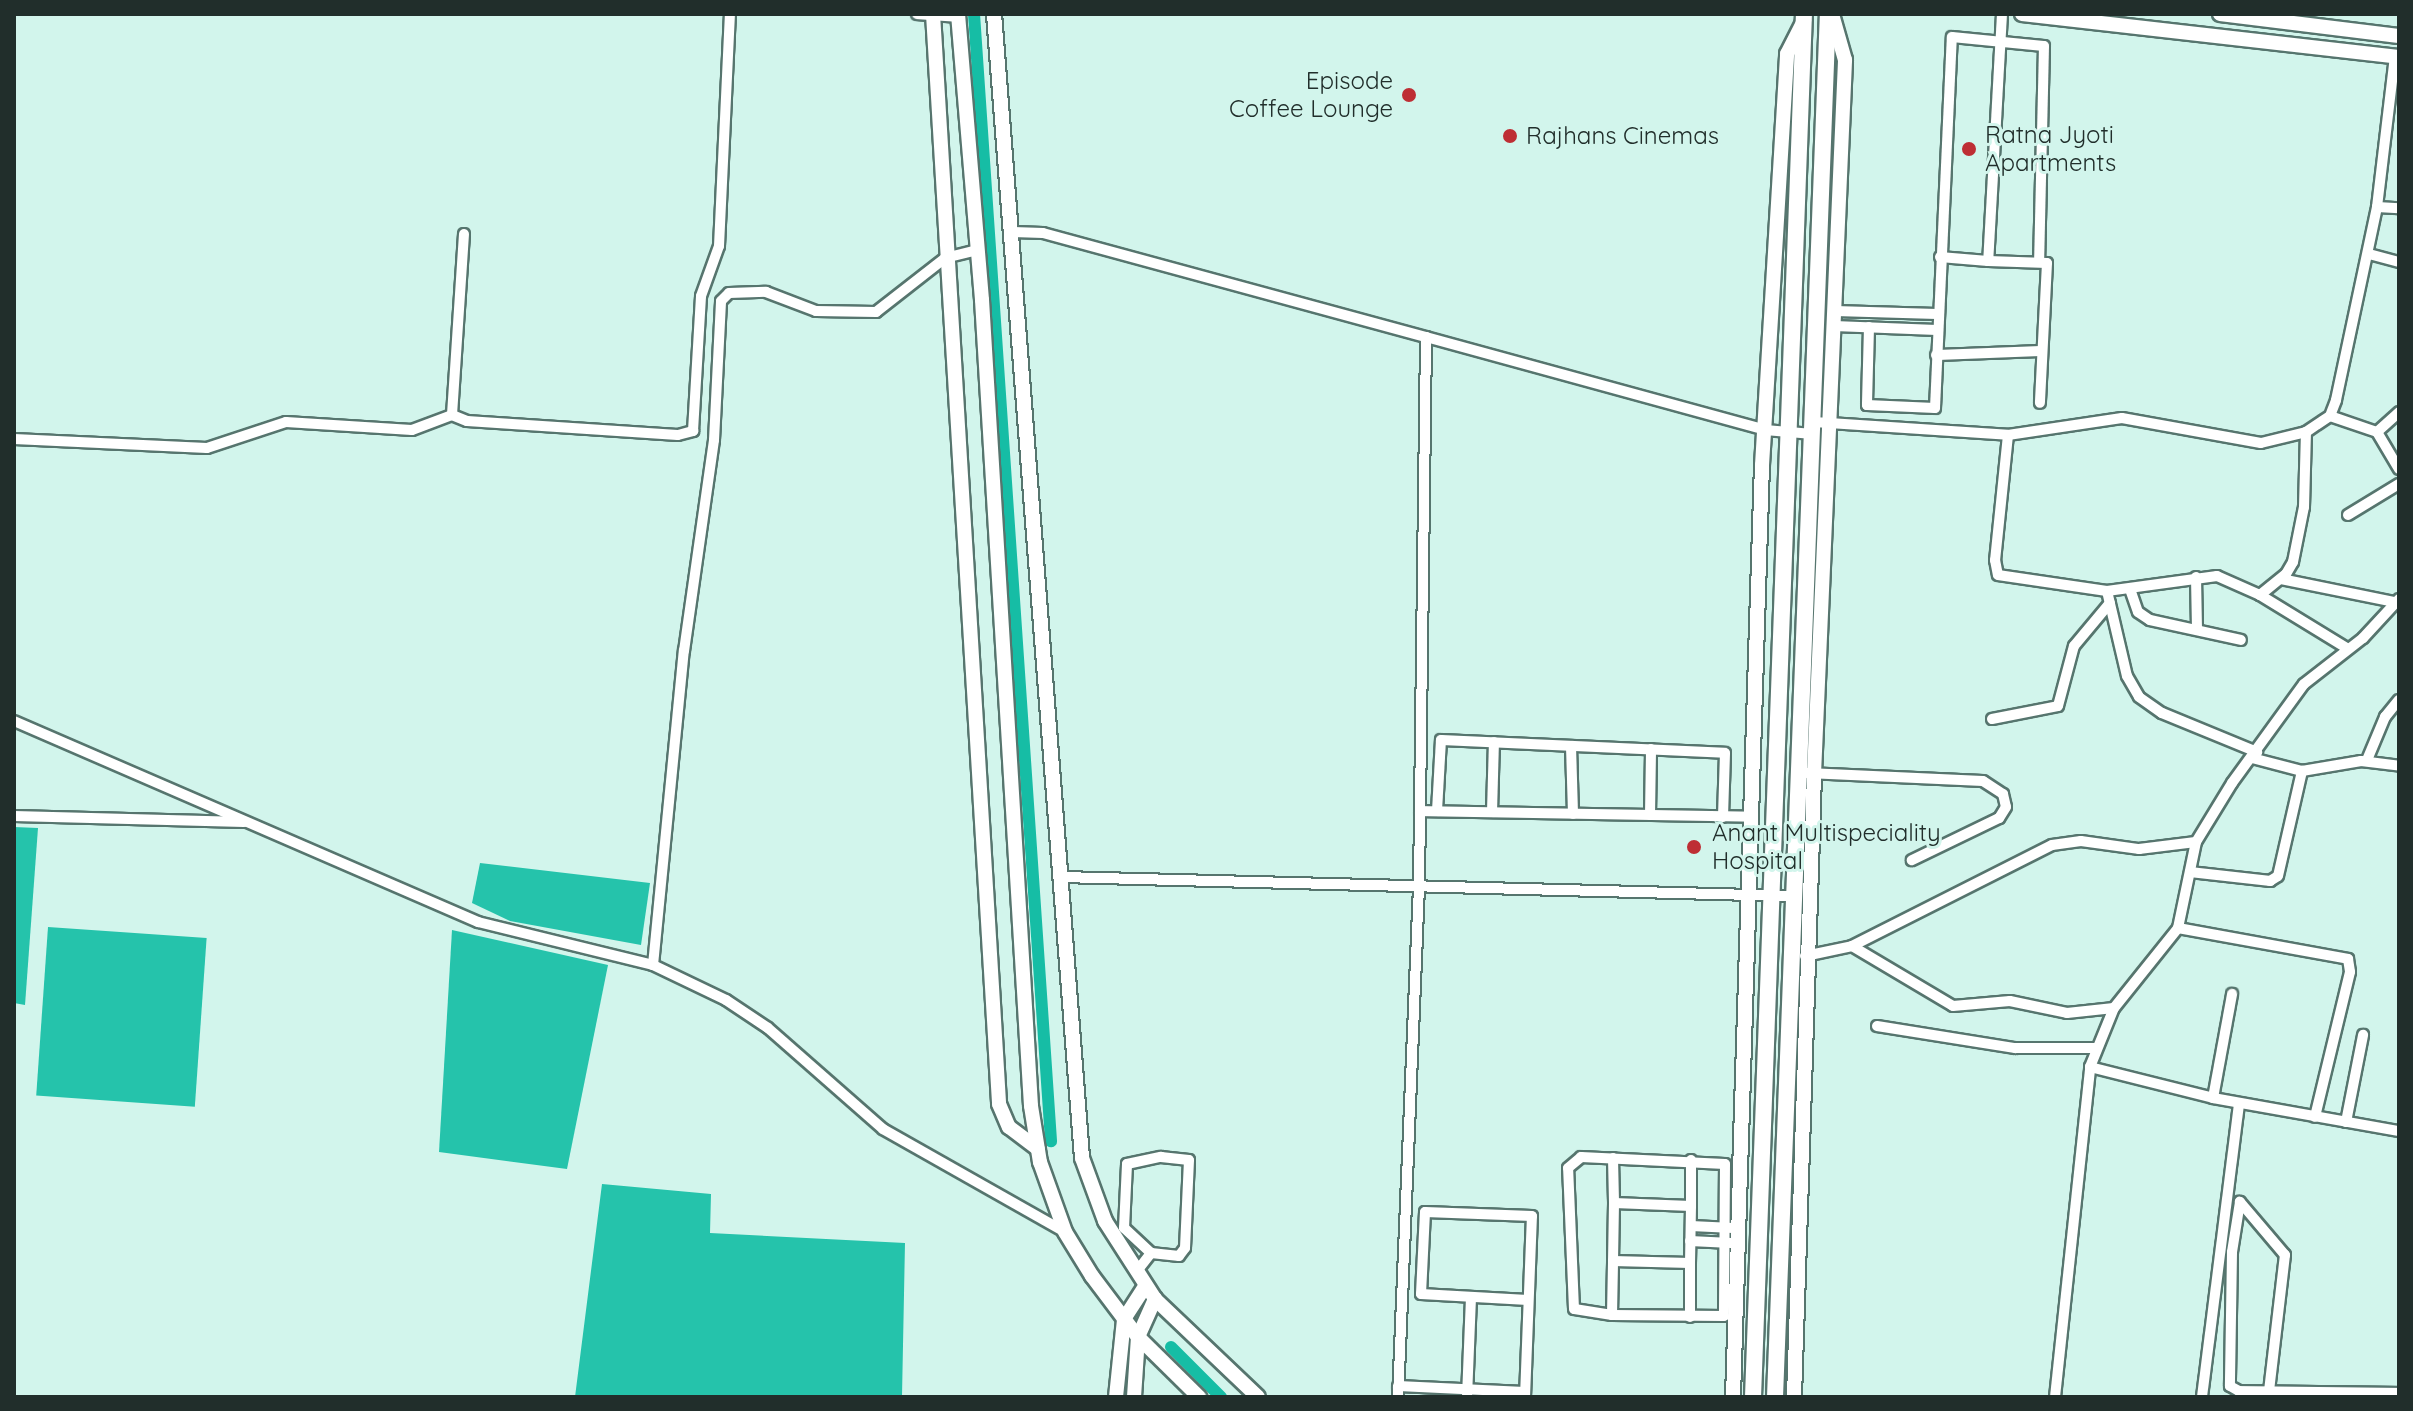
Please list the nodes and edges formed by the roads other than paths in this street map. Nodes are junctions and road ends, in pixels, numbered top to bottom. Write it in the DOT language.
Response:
graph roads {
  1 [pos="730,14"];
  2 [pos="917,14"];
  3 [pos="994,14"];
  4 [pos="1830,14"];
  5 [pos="2002,14"];
  6 [pos="2022,14"];
  7 [pos="2220,14"];
  8 [pos="958,15"];
  9 [pos="934,16"];
  10 [pos="2259,16"];
  11 [pos="1804,17"];
  12 [pos="2399,36"];
  13 [pos="1998,41"];
  14 [pos="2258,41"];
  15 [pos="2397,57"];
  16 [pos="2377,207"];
  17 [pos="2399,208"];
  18 [pos="1013,232"];
  19 [pos="464,234"];
  20 [pos="978,250"];
  21 [pos="2369,254"];
  22 [pos="1940,257"];
  23 [pos="945,258"];
  24 [pos="1988,261"];
  25 [pos="2039,262"];
  26 [pos="2399,262"];
  27 [pos="1937,314"];
  28 [pos="1834,318"];
  29 [pos="1869,327"];
  30 [pos="1937,330"];
  31 [pos="1426,337"];
  32 [pos="2042,351"];
  33 [pos="1936,355"];
  34 [pos="2040,403"];
  35 [pos="2399,412"];
  36 [pos="452,415"];
  37 [pos="2330,416"];
  38 [pos="1819,426"];
  39 [pos="1765,430"];
  40 [pos="1788,432"];
  41 [pos="2306,432"];
  42 [pos="2377,432"];
  43 [pos="2008,435"];
  44 [pos="14,439"];
  45 [pos="2399,469"];
  46 [pos="2399,484"];
  47 [pos="2348,515"];
  48 [pos="2196,577"];
  49 [pos="2281,579"];
  50 [pos="2130,589"];
  51 [pos="2107,591"];
  52 [pos="2260,595"];
  53 [pos="2397,600"];
  54 [pos="2110,603"];
  55 [pos="2197,627"];
  56 [pos="2241,640"];
  57 [pos="2348,649"];
  58 [pos="2399,700"];
  59 [pos="1992,719"];
  60 [pos="14,721"];
  61 [pos="1494,742"];
  62 [pos="1571,746"];
  63 [pos="1651,749"];
  64 [pos="2254,755"];
  65 [pos="2367,760"];
  66 [pos="2399,766"];
  67 [pos="2302,771"];
  68 [pos="1806,773"];
  69 [pos="1420,811"];
  70 [pos="1437,811"];
  71 [pos="1492,812"];
  72 [pos="1573,814"];
  73 [pos="1650,815"];
  74 [pos="14,816"];
  75 [pos="1723,817"];
  76 [pos="1750,817"];
  77 [pos="250,822"];
  78 [pos="2196,842"];
  79 [pos="1912,860"];
  80 [pos="2190,872"];
  81 [pos="1061,877"];
  82 [pos="1419,886"];
  83 [pos="1748,895"];
  84 [pos="1770,896"];
  85 [pos="1793,896"];
  86 [pos="2178,928"];
  87 [pos="1852,946"];
  88 [pos="1800,956"];
  89 [pos="653,965"];
  90 [pos="2232,994"];
  91 [pos="2114,1008"];
  92 [pos="1877,1026"];
  93 [pos="2363,1035"];
  94 [pos="2095,1048"];
  95 [pos="2090,1067"];
  96 [pos="2213,1098"];
  97 [pos="2239,1103"];
  98 [pos="2315,1117"];
  99 [pos="2346,1122"];
  100 [pos="2399,1131"];
  101 [pos="1038,1149"];
  102 [pos="1613,1158"];
  103 [pos="1691,1160"];
  104 [pos="1614,1203"];
  105 [pos="1691,1206"];
  106 [pos="1691,1226"];
  107 [pos="1065,1232"];
  108 [pos="1732,1235"];
  109 [pos="1690,1241"];
  110 [pos="1151,1253"];
  111 [pos="1613,1261"];
  112 [pos="1690,1263"];
  113 [pos="1137,1271"];
  114 [pos="1146,1285"];
  115 [pos="1471,1297"];
  116 [pos="1155,1299"];
  117 [pos="1528,1300"];
  118 [pos="1612,1315"];
  119 [pos="1690,1317"];
  120 [pos="1124,1319"];
  121 [pos="1138,1337"];
  122 [pos="2205,1369"];
  123 [pos="2227,1373"];
  124 [pos="1398,1391"];
  125 [pos="2269,1391"];
  126 [pos="1463,1393"];
  127 [pos="2399,1393"];
  128 [pos="1525,1394"];
  129 [pos="2323,1394"];
  130 [pos="1116,1397"];
  131 [pos="1134,1397"];
  132 [pos="1199,1397"];
  133 [pos="1258,1397"];
  134 [pos="1733,1397"];
  135 [pos="1753,1397"];
  136 [pos="1775,1397"];
  137 [pos="1794,1397"];
  138 [pos="2055,1397"];
  139 [pos="2202,1397"];
  1 -- 36 [label="street"];
  2 -- 9 [label="street"];
  3 -- 18 [label="street"];
  4 -- 28 [label="street"];
  4 -- 38 [label="main road"];
  5 -- 13 [label="street"];
  6 -- 14 [label="street"];
  7 -- 10 [label="street"];
  8 -- 9 [label="street"];
  8 -- 20 [label="street"];
  9 -- 23 [label="street"];
  10 -- 12 [label="street"];
  10 -- 14 [label="street"];
  11 -- 39 [label="street"];
  11 -- 40 [label="main road"];
  13 -- 22 [label="street"];
  13 -- 24 [label="street"];
  13 -- 25 [label="street"];
  14 -- 15 [label="street"];
  15 -- 16 [label="street"];
  16 -- 17 [label="street"];
  16 -- 21 [label="street"];
  18 -- 31 [label="street"];
  18 -- 81 [label="street"];
  19 -- 36 [label="street"];
  20 -- 23 [label="street"];
  20 -- 101 [label="street"];
  21 -- 26 [label="street"];
  21 -- 37 [label="street"];
  22 -- 24 [label="street"];
  22 -- 27 [label="street"];
  23 -- 89 [label="street"];
  23 -- 101 [label="street"];
  24 -- 25 [label="street"];
  25 -- 32 [label="street"];
  27 -- 28 [label="street"];
  27 -- 30 [label="street"];
  28 -- 29 [label="street"];
  28 -- 38 [label="street"];
  29 -- 30 [label="street"];
  29 -- 33 [label="street"];
  30 -- 33 [label="street"];
  31 -- 39 [label="street"];
  31 -- 69 [label="street"];
  32 -- 33 [label="street"];
  32 -- 34 [label="street"];
  35 -- 42 [label="street"];
  36 -- 44 [label="street"];
  37 -- 41 [label="street"];
  37 -- 42 [label="street"];
  38 -- 40 [label="street"];
  38 -- 43 [label="street"];
  38 -- 68 [label="main road"];
  39 -- 40 [label="street"];
  39 -- 76 [label="street"];
  40 -- 84 [label="main road"];
  41 -- 43 [label="street"];
  41 -- 49 [label="street"];
  42 -- 45 [label="street"];
  43 -- 51 [label="street"];
  46 -- 47 [label="street"];
  48 -- 50 [label="street"];
  48 -- 52 [label="street"];
  48 -- 55 [label="street"];
  49 -- 52 [label="street"];
  49 -- 53 [label="street"];
  50 -- 51 [label="street"];
  50 -- 55 [label="street"];
  51 -- 54 [label="street"];
  52 -- 57 [label="street"];
  53 -- 57 [label="street"];
  54 -- 59 [label="street"];
  54 -- 64 [label="street"];
  55 -- 56 [label="street"];
  57 -- 64 [label="street"];
  58 -- 65 [label="street"];
  60 -- 77 [label="street"];
  61 -- 62 [label="street"];
  61 -- 70 [label="street"];
  61 -- 71 [label="street"];
  62 -- 63 [label="street"];
  62 -- 72 [label="street"];
  63 -- 73 [label="street"];
  63 -- 75 [label="street"];
  64 -- 67 [label="street"];
  64 -- 78 [label="street"];
  65 -- 66 [label="street"];
  65 -- 67 [label="street"];
  67 -- 80 [label="street"];
  68 -- 79 [label="street"];
  68 -- 85 [label="main road"];
  68 -- 88 [label="street"];
  69 -- 70 [label="street"];
  69 -- 82 [label="street"];
  70 -- 71 [label="street"];
  71 -- 72 [label="street"];
  72 -- 73 [label="street"];
  73 -- 75 [label="street"];
  74 -- 77 [label="street"];
  75 -- 76 [label="street"];
  76 -- 83 [label="street"];
  77 -- 89 [label="street"];
  78 -- 80 [label="street"];
  78 -- 87 [label="street"];
  80 -- 86 [label="street"];
  81 -- 82 [label="street"];
  81 -- 113 [label="street"];
  82 -- 83 [label="street"];
  82 -- 124 [label="street"];
  83 -- 84 [label="street"];
  83 -- 108 [label="street"];
  84 -- 85 [label="street"];
  84 -- 135 [label="main road"];
  85 -- 88 [label="main road"];
  86 -- 91 [label="street"];
  86 -- 98 [label="street"];
  87 -- 88 [label="street"];
  87 -- 91 [label="street"];
  88 -- 136 [label="main road"];
  88 -- 137 [label="street"];
  89 -- 107 [label="street"];
  90 -- 96 [label="street"];
  91 -- 94 [label="street"];
  92 -- 94 [label="street"];
  93 -- 99 [label="street"];
  94 -- 95 [label="street"];
  95 -- 96 [label="street"];
  95 -- 138 [label="street"];
  96 -- 97 [label="street"];
  97 -- 98 [label="street"];
  97 -- 122 [label="street"];
  98 -- 99 [label="street"];
  99 -- 100 [label="street"];
  101 -- 107 [label="street"];
  102 -- 103 [label="street"];
  102 -- 104 [label="street"];
  102 -- 118 [label="street"];
  103 -- 105 [label="street"];
  103 -- 108 [label="street"];
  104 -- 105 [label="street"];
  104 -- 111 [label="street"];
  105 -- 106 [label="street"];
  106 -- 108 [label="street"];
  106 -- 109 [label="street"];
  107 -- 120 [label="street"];
  108 -- 109 [label="street"];
  108 -- 119 [label="street"];
  108 -- 134 [label="street"];
  109 -- 112 [label="street"];
  110 -- 110 [label="street"];
  110 -- 113 [label="street"];
  111 -- 112 [label="street"];
  111 -- 118 [label="street"];
  112 -- 119 [label="street"];
  113 -- 114 [label="street"];
  114 -- 116 [label="street"];
  114 -- 120 [label="street"];
  115 -- 117 [label="street"];
  115 -- 117 [label="street"];
  115 -- 126 [label="street"];
  116 -- 121 [label="street"];
  116 -- 133 [label="street"];
  117 -- 128 [label="street"];
  118 -- 119 [label="street"];
  120 -- 121 [label="street"];
  120 -- 130 [label="street"];
  121 -- 131 [label="street"];
  121 -- 132 [label="street"];
  122 -- 123 [label="street"];
  122 -- 139 [label="street"];
  123 -- 125 [label="street"];
  123 -- 125 [label="street"];
  124 -- 126 [label="street"];
  125 -- 129 [label="street"];
  126 -- 128 [label="street"];
  127 -- 129 [label="street"];
}
